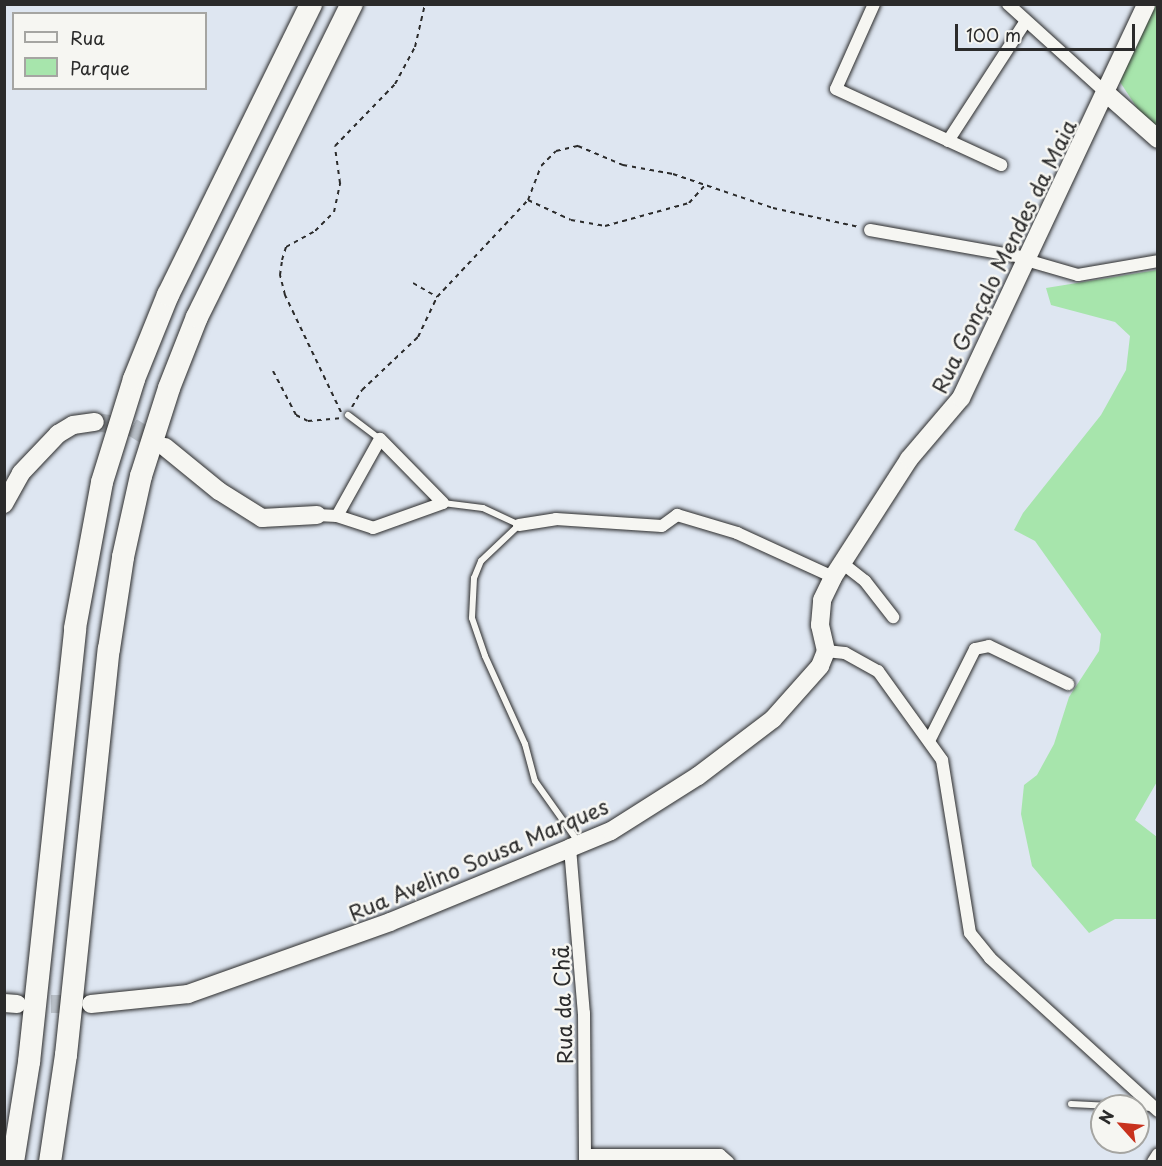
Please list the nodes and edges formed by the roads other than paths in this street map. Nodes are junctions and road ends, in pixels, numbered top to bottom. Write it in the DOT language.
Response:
graph roads {
  1 [pos="311,4"];
  2 [pos="352,4"];
  3 [pos="874,4"];
  4 [pos="1008,4"];
  5 [pos="1146,4"];
  6 [pos="1026,21"];
  7 [pos="1106,93"];
  8 [pos="1158,139"];
  9 [pos="948,141"];
  10 [pos="1001,165"];
  11 [pos="870,230"];
  12 [pos="1027,259"];
  13 [pos="1158,261"];
  14 [pos="346,416"];
  15 [pos="95,422"];
  16 [pos="380,439"];
  17 [pos="165,447"];
  18 [pos="443,503"];
  19 [pos="4,504"];
  20 [pos="318,515"];
  21 [pos="337,516"];
  22 [pos="519,525"];
  23 [pos="838,570"];
  24 [pos="893,617"];
  25 [pos="826,651"];
  26 [pos="1068,684"];
  27 [pos="929,741"];
  28 [pos="575,846"];
  29 [pos="91,1005"];
  30 [pos="1071,1104"];
  31 [pos="1090,1105"];
  32 [pos="1156,1110"];
  33 [pos="1158,1154"];
  34 [pos="585,1158"];
  35 [pos="13,1161"];
  36 [pos="50,1161"];
  37 [pos="728,1161"];
  38 [pos="1153,1161"];
  1 -- 35 [label="highway"];
  2 -- 36 [label="highway"];
  3 -- 9 [label="street"];
  4 -- 6 [label="street"];
  5 -- 7 [label="street, Rua Gonçalo Mendes da Maia"];
  6 -- 7 [label="street"];
  6 -- 9 [label="street"];
  7 -- 8 [label="street"];
  7 -- 12 [label="street, Rua Gonçalo Mendes da Maia"];
  9 -- 10 [label="street"];
  11 -- 12 [label="street"];
  12 -- 13 [label="street"];
  12 -- 23 [label="street, Rua Gonçalo Mendes da Maia"];
  14 -- 16 [label="lane"];
  15 -- 19 [label="street"];
  16 -- 18 [label="street"];
  16 -- 21 [label="street"];
  17 -- 20 [label="street"];
  18 -- 21 [label="street"];
  18 -- 22 [label="lane"];
  20 -- 21 [label="street"];
  22 -- 23 [label="street"];
  22 -- 28 [label="lane"];
  23 -- 24 [label="street"];
  23 -- 25 [label="street, Rua Gonçalo Mendes da Maia"];
  25 -- 27 [label="street"];
  25 -- 28 [label="street, Rua Avelino Sousa Marques"];
  26 -- 27 [label="street"];
  27 -- 32 [label="street"];
  28 -- 29 [label="street, Rua Avelino Sousa Marques"];
  28 -- 34 [label="street, Rua da Chã"];
  30 -- 31 [label="lane"];
  33 -- 38 [label="street"];
  34 -- 37 [label="street"];
}
